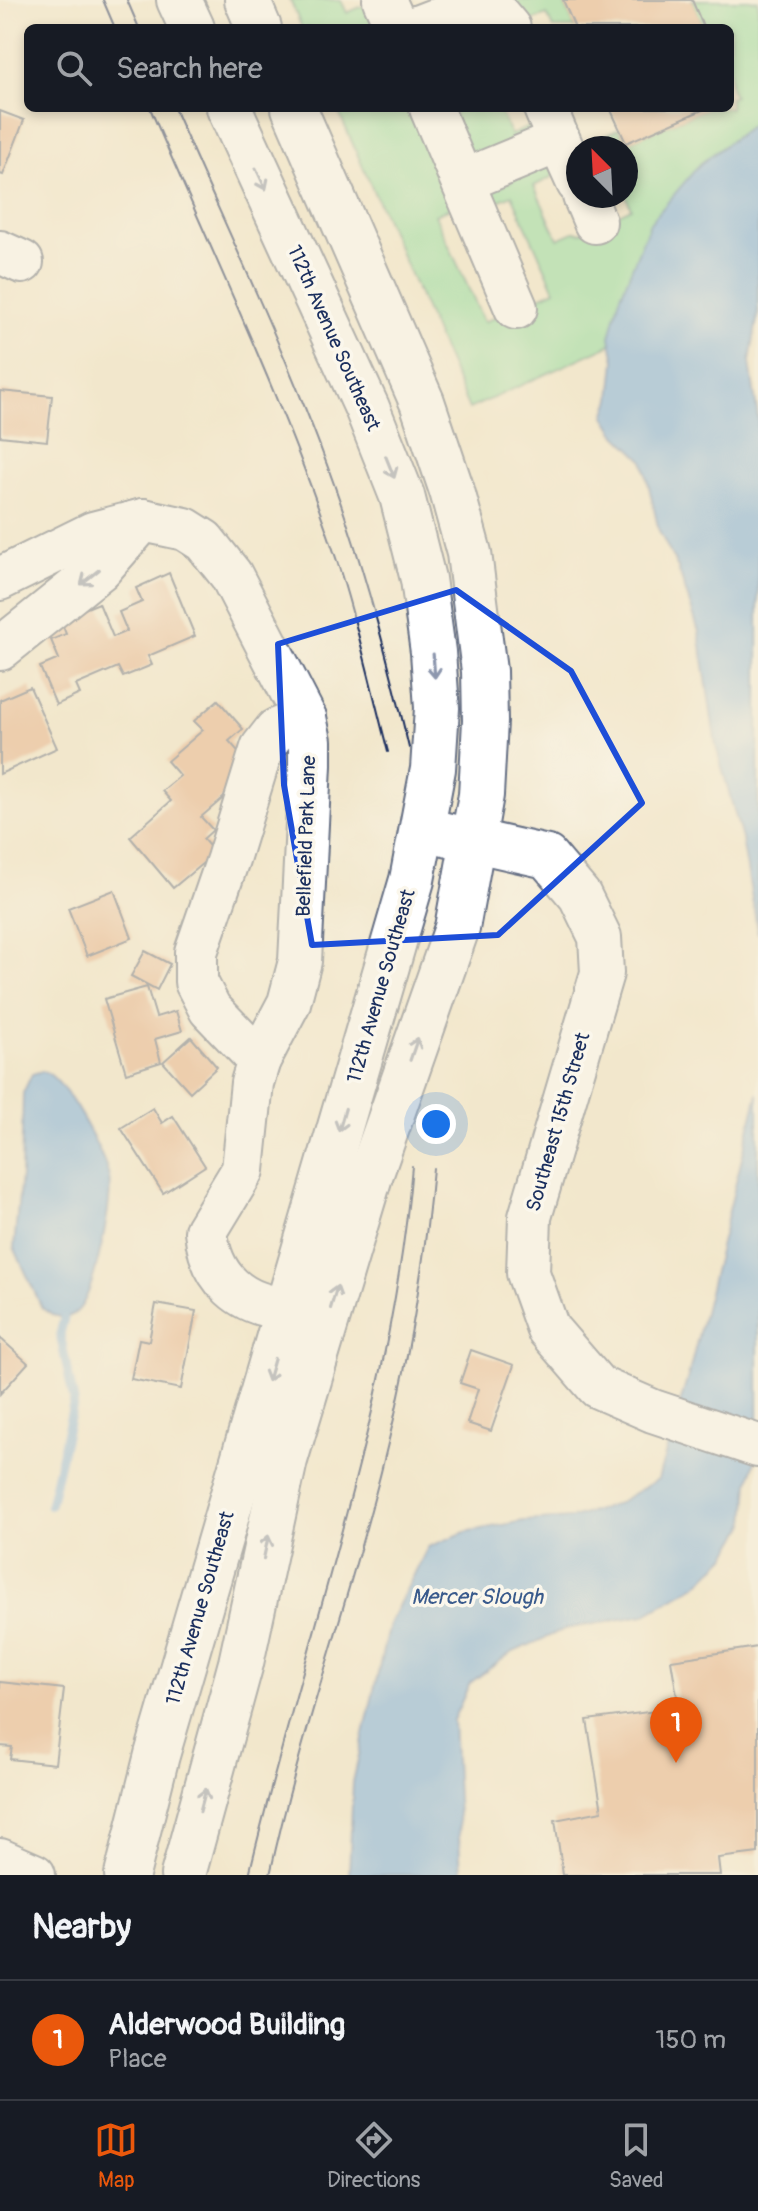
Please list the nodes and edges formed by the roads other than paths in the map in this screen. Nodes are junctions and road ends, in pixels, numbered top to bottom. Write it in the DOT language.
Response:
graph roads {
  1 [pos="179,0"];
  2 [pos="247,0"];
  3 [pos="384,0"];
  4 [pos="190,24"];
  5 [pos="257,24"];
  6 [pos="395,24"];
  7 [pos="424,24"];
  8 [pos="506,24"];
  9 [pos="231,112"];
  10 [pos="296,112"];
  11 [pos="433,112"];
  12 [pos="552,124"];
  13 [pos="566,156"];
  14 [pos="463,181"];
  15 [pos="516,308"];
  16 [pos="143,520"];
  17 [pos="0,579"];
  18 [pos="0,649"];
  19 [pos="305,718"];
  20 [pos="423,829"];
  21 [pos="474,840"];
  22 [pos="259,1060"];
  23 [pos="289,1308"];
  24 [pos="758,1446"];
  25 [pos="0,1860"];
  26 [pos="34,1875"];
  27 [pos="127,1875"];
  28 [pos="183,1875"];
  1 -- 4 [label="main road"];
  2 -- 5 [label="main road"];
  3 -- 6 [label="street"];
  7 -- 8 [label="street"];
  9 -- 20 [label="main road, 112th Avenue Southeast, one-way"];
  10 -- 21 [label="main road"];
  11 -- 14 [label="street"];
  12 -- 13 [label="street"];
  12 -- 14 [label="street"];
  14 -- 15 [label="street"];
  16 -- 17 [label="street, Bellefield Park Lane"];
  16 -- 18 [label="street, one-way"];
  16 -- 19 [label="street, Bellefield Park Lane"];
  19 -- 22 [label="street, Bellefield Park Lane"];
  19 -- 22 [label="street"];
  20 -- 21 [label="street, Southeast 15th Street"];
  20 -- 23 [label="main road, 112th Avenue Southeast, one-way"];
  21 -- 24 [label="street, Southeast 15th Street"];
  28 -- 21 [label="main road, one-way"];
  22 -- 23 [label="street, Bellefield Park Lane"];
  23 -- 27 [label="main road, 112th Avenue Southeast, one-way"];
  25 -- 26 [label="street"];
}
